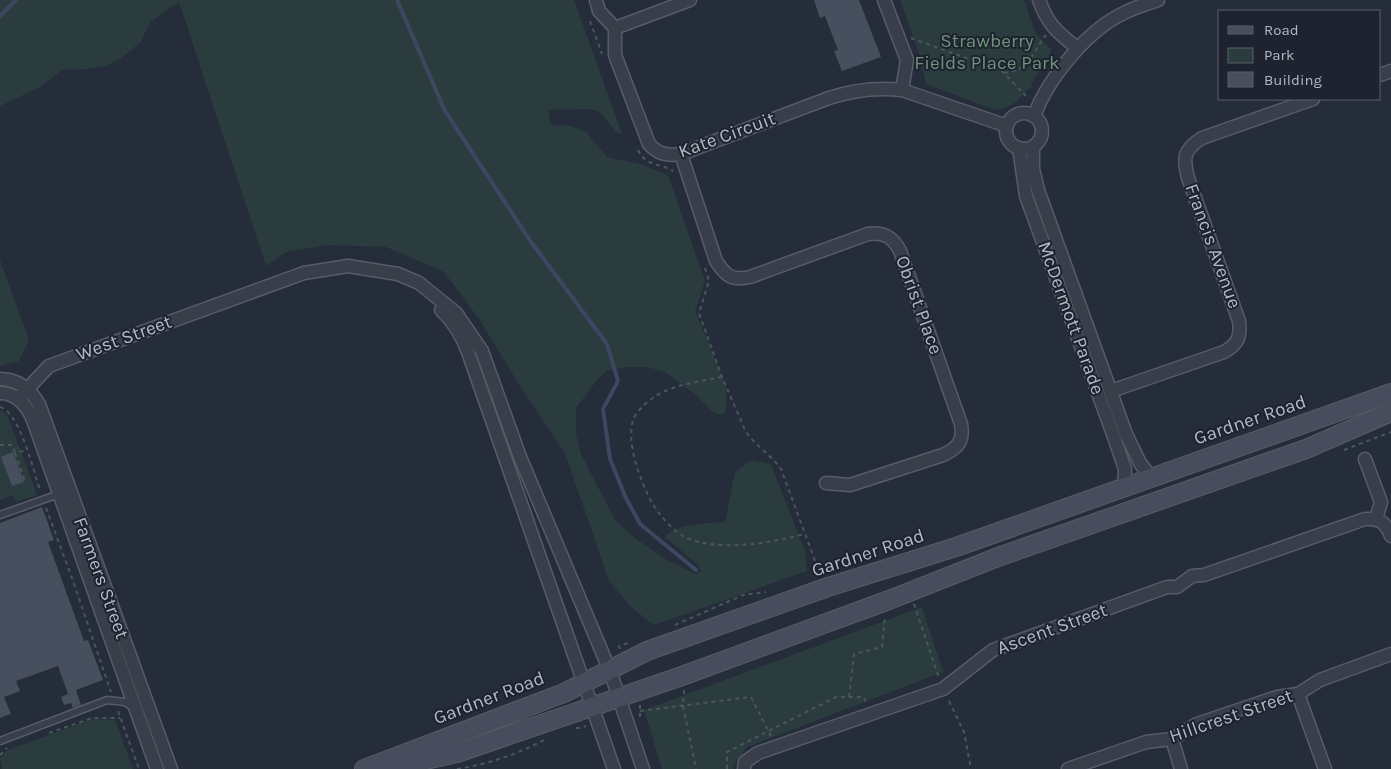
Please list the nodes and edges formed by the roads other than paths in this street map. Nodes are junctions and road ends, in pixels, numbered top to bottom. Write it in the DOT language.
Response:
graph roads {
  1 [pos="596,0"];
  2 [pos="690,0"];
  3 [pos="884,0"];
  4 [pos="1039,0"];
  5 [pos="1158,0"];
  6 [pos="615,28"];
  7 [pos="1077,48"];
  8 [pos="902,90"];
  9 [pos="1310,100"];
  10 [pos="1034,116"];
  11 [pos="1007,126"];
  12 [pos="1033,147"];
  13 [pos="1019,148"];
  14 [pos="681,154"];
  15 [pos="398,274"];
  16 [pos="0,379"];
  17 [pos="28,389"];
  18 [pos="1111,392"];
  19 [pos="0,393"];
  20 [pos="1391,393"];
  21 [pos="18,399"];
  22 [pos="1391,412"];
  23 [pos="520,457"];
  24 [pos="1365,459"];
  25 [pos="506,462"];
  26 [pos="1151,477"];
  27 [pos="826,483"];
  28 [pos="1124,487"];
  29 [pos="64,492"];
  30 [pos="0,515"];
  31 [pos="1376,519"];
  32 [pos="1391,536"];
  33 [pos="956,547"];
  34 [pos="998,557"];
  35 [pos="1391,654"];
  36 [pos="610,671"];
  37 [pos="583,684"];
  38 [pos="1298,694"];
  39 [pos="619,698"];
  40 [pos="591,708"];
  41 [pos="137,711"];
  42 [pos="1172,739"];
  43 [pos="0,741"];
  44 [pos="157,769"];
  45 [pos="171,769"];
  46 [pos="364,769"];
  47 [pos="384,769"];
  48 [pos="614,769"];
  49 [pos="643,769"];
  50 [pos="744,769"];
  51 [pos="1068,769"];
  52 [pos="1182,769"];
  53 [pos="1325,769"];
  1 -- 6 [label="street"];
  2 -- 6 [label="street"];
  3 -- 8 [label="street"];
  4 -- 7 [label="street"];
  5 -- 7 [label="street"];
  6 -- 14 [label="street, Kate Circuit"];
  7 -- 10 [label="street"];
  8 -- 11 [label="street, Kate Circuit"];
  8 -- 14 [label="street, Kate Circuit"];
  9 -- 18 [label="street, Francis Avenue"];
  10 -- 11 [label="street"];
  10 -- 12 [label="street"];
  11 -- 13 [label="street"];
  12 -- 13 [label="street"];
  12 -- 18 [label="street, McDermott Parade"];
  13 -- 28 [label="street, McDermott Parade"];
  14 -- 27 [label="street, Obrist Place"];
  15 -- 17 [label="street, West Street"];
  15 -- 23 [label="street"];
  15 -- 25 [label="street"];
  16 -- 17 [label="street"];
  17 -- 21 [label="street, West Street"];
  17 -- 29 [label="street, Farmers Street"];
  18 -- 26 [label="street, McDermott Parade"];
  19 -- 21 [label="street"];
  20 -- 26 [label="street, Gardner Road"];
  21 -- 29 [label="street, Farmers Street"];
  22 -- 34 [label="street, Gardner Road"];
  23 -- 25 [label="street"];
  23 -- 36 [label="street"];
  24 -- 31 [label="street"];
  25 -- 37 [label="street"];
  26 -- 28 [label="street, Gardner Road"];
  28 -- 33 [label="street, Gardner Road"];
  29 -- 30 [label="lane"];
  29 -- 41 [label="street, Farmers Street"];
  29 -- 45 [label="street, Farmers Street"];
  31 -- 32 [label="street"];
  31 -- 50 [label="street, Ascent Street"];
  33 -- 34 [label="street"];
  33 -- 36 [label="street, Gardner Road"];
  34 -- 39 [label="street, Gardner Road"];
  35 -- 38 [label="street, Hillcrest Street"];
  36 -- 37 [label="street, Gardner Road"];
  36 -- 39 [label="street"];
  37 -- 40 [label="street"];
  37 -- 46 [label="street, Gardner Road"];
  38 -- 42 [label="street, Hillcrest Street"];
  38 -- 53 [label="street"];
  39 -- 40 [label="street, Gardner Road"];
  39 -- 49 [label="street"];
  40 -- 47 [label="street, Gardner Road"];
  40 -- 48 [label="street"];
  41 -- 43 [label="lane"];
  41 -- 44 [label="street, Farmers Street"];
  42 -- 51 [label="street, Hillcrest Street"];
  42 -- 52 [label="street"];
}
